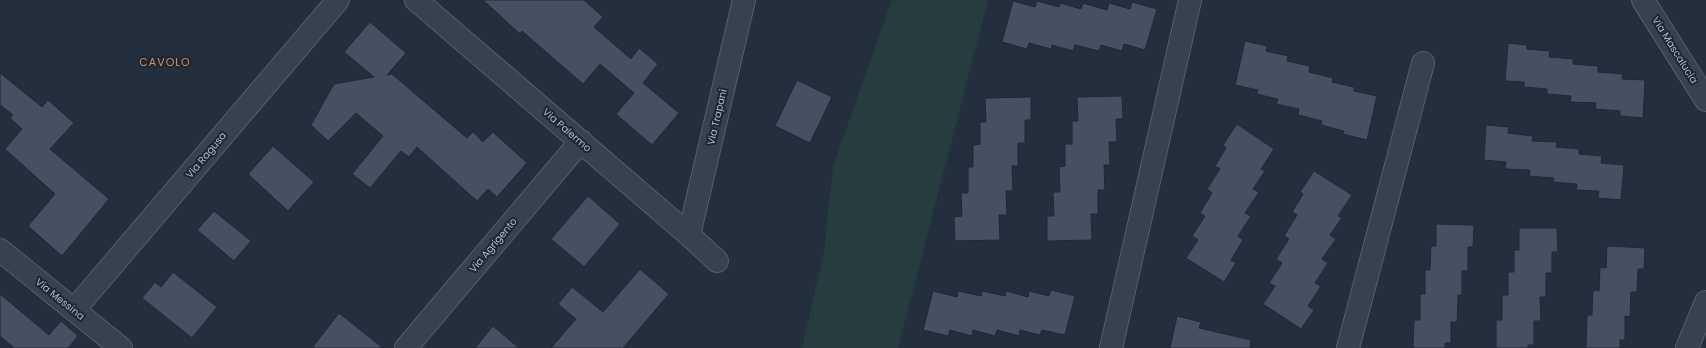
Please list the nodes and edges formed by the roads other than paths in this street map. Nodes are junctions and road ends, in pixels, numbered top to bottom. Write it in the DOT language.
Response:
graph roads {
  1 [pos="338,0"];
  2 [pos="416,0"];
  3 [pos="744,0"];
  4 [pos="1190,0"];
  5 [pos="1643,0"];
  6 [pos="1423,62"];
  7 [pos="1706,100"];
  8 [pos="581,141"];
  9 [pos="689,235"];
  10 [pos="0,250"];
  11 [pos="718,261"];
  12 [pos="1706,302"];
  13 [pos="74,310"];
  14 [pos="1706,332"];
  15 [pos="120,348"];
  16 [pos="406,348"];
  17 [pos="1111,348"];
  18 [pos="1348,348"];
  19 [pos="1687,348"];
  20 [pos="1692,348"];
  1 -- 13 [label="street, Via Ragusa"];
  2 -- 8 [label="street, Via Palermo"];
  3 -- 9 [label="street, Via Trapani"];
  4 -- 17 [label="street"];
  5 -- 7 [label="street, Via Mascalucia"];
  6 -- 18 [label="street"];
  8 -- 9 [label="street, Via Palermo"];
  8 -- 16 [label="street, Via Agrigento"];
  9 -- 11 [label="street, Via Palermo"];
  10 -- 13 [label="street, Via Messina"];
  12 -- 19 [label="street"];
  13 -- 15 [label="street, Via Messina"];
  14 -- 20 [label="street"];
}
